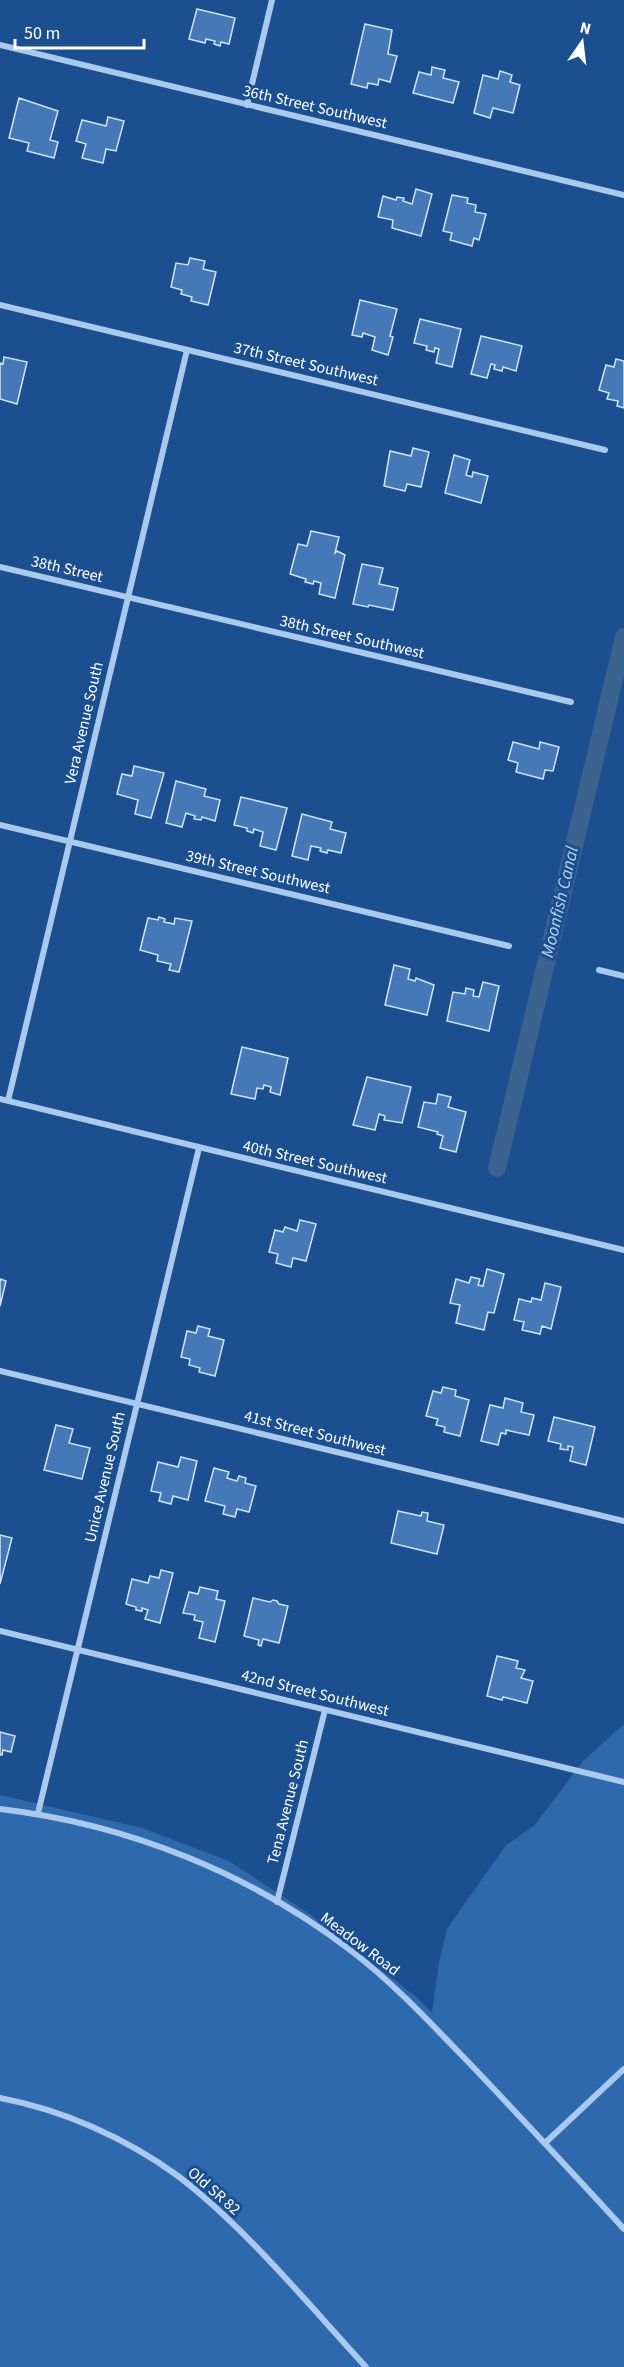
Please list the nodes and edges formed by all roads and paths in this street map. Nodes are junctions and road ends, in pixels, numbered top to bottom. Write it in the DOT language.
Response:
graph roads {
  1 [pos="272,0"];
  2 [pos="0,45"];
  3 [pos="247,105"];
  4 [pos="624,195"];
  5 [pos="0,305"];
  6 [pos="187,350"];
  7 [pos="606,450"];
  8 [pos="0,567"];
  9 [pos="128,597"];
  10 [pos="571,702"];
  11 [pos="0,825"];
  12 [pos="70,841"];
  13 [pos="509,946"];
  14 [pos="599,970"];
  15 [pos="624,976"];
  16 [pos="0,1099"];
  17 [pos="8,1101"];
  18 [pos="199,1148"];
  19 [pos="624,1250"];
  20 [pos="0,1371"];
  21 [pos="136,1404"];
  22 [pos="624,1521"];
  23 [pos="0,1631"];
  24 [pos="78,1650"];
  25 [pos="325,1710"];
  26 [pos="624,1782"];
  27 [pos="0,1809"];
  28 [pos="38,1813"];
  29 [pos="277,1902"];
  30 [pos="624,2069"];
  31 [pos="0,2098"];
  32 [pos="545,2143"];
  33 [pos="624,2229"];
  34 [pos="366,2367"];
  1 -- 3 [label="street"];
  2 -- 3 [label="street, 36th Street Southwest"];
  3 -- 4 [label="street, 36th Street Southwest"];
  5 -- 6 [label="street, 37th Street Southwest"];
  6 -- 7 [label="street, 37th Street Southwest"];
  6 -- 9 [label="street, Vera Avenue South"];
  8 -- 9 [label="street, 38th Street"];
  9 -- 10 [label="street, 38th Street Southwest"];
  9 -- 12 [label="street, Vera Avenue South"];
  11 -- 12 [label="street, 39th Street Southwest"];
  12 -- 13 [label="street, 39th Street Southwest"];
  12 -- 17 [label="street, Vera Avenue South"];
  14 -- 15 [label="street"];
  16 -- 17 [label="street, 40th Street Southwest"];
  17 -- 18 [label="street, 40th Street Southwest"];
  18 -- 19 [label="street, 40th Street Southwest"];
  18 -- 21 [label="street, Unice Avenue South"];
  20 -- 21 [label="street, 41st Street Southwest"];
  21 -- 22 [label="street, 41st Street Southwest"];
  21 -- 24 [label="street, Unice Avenue South"];
  23 -- 24 [label="street, 42nd Street Southwest"];
  24 -- 25 [label="street, 42nd Street Southwest"];
  24 -- 28 [label="street, Unice Avenue South"];
  25 -- 26 [label="street, 42nd Street Southwest"];
  25 -- 29 [label="street, Tena Avenue South"];
  27 -- 28 [label="street, Meadow Road"];
  28 -- 29 [label="street, Meadow Road"];
  29 -- 32 [label="street, Meadow Road"];
  30 -- 32 [label="street"];
  31 -- 34 [label="street, Old SR 82"];
  32 -- 33 [label="street, Meadow Road"];
}
